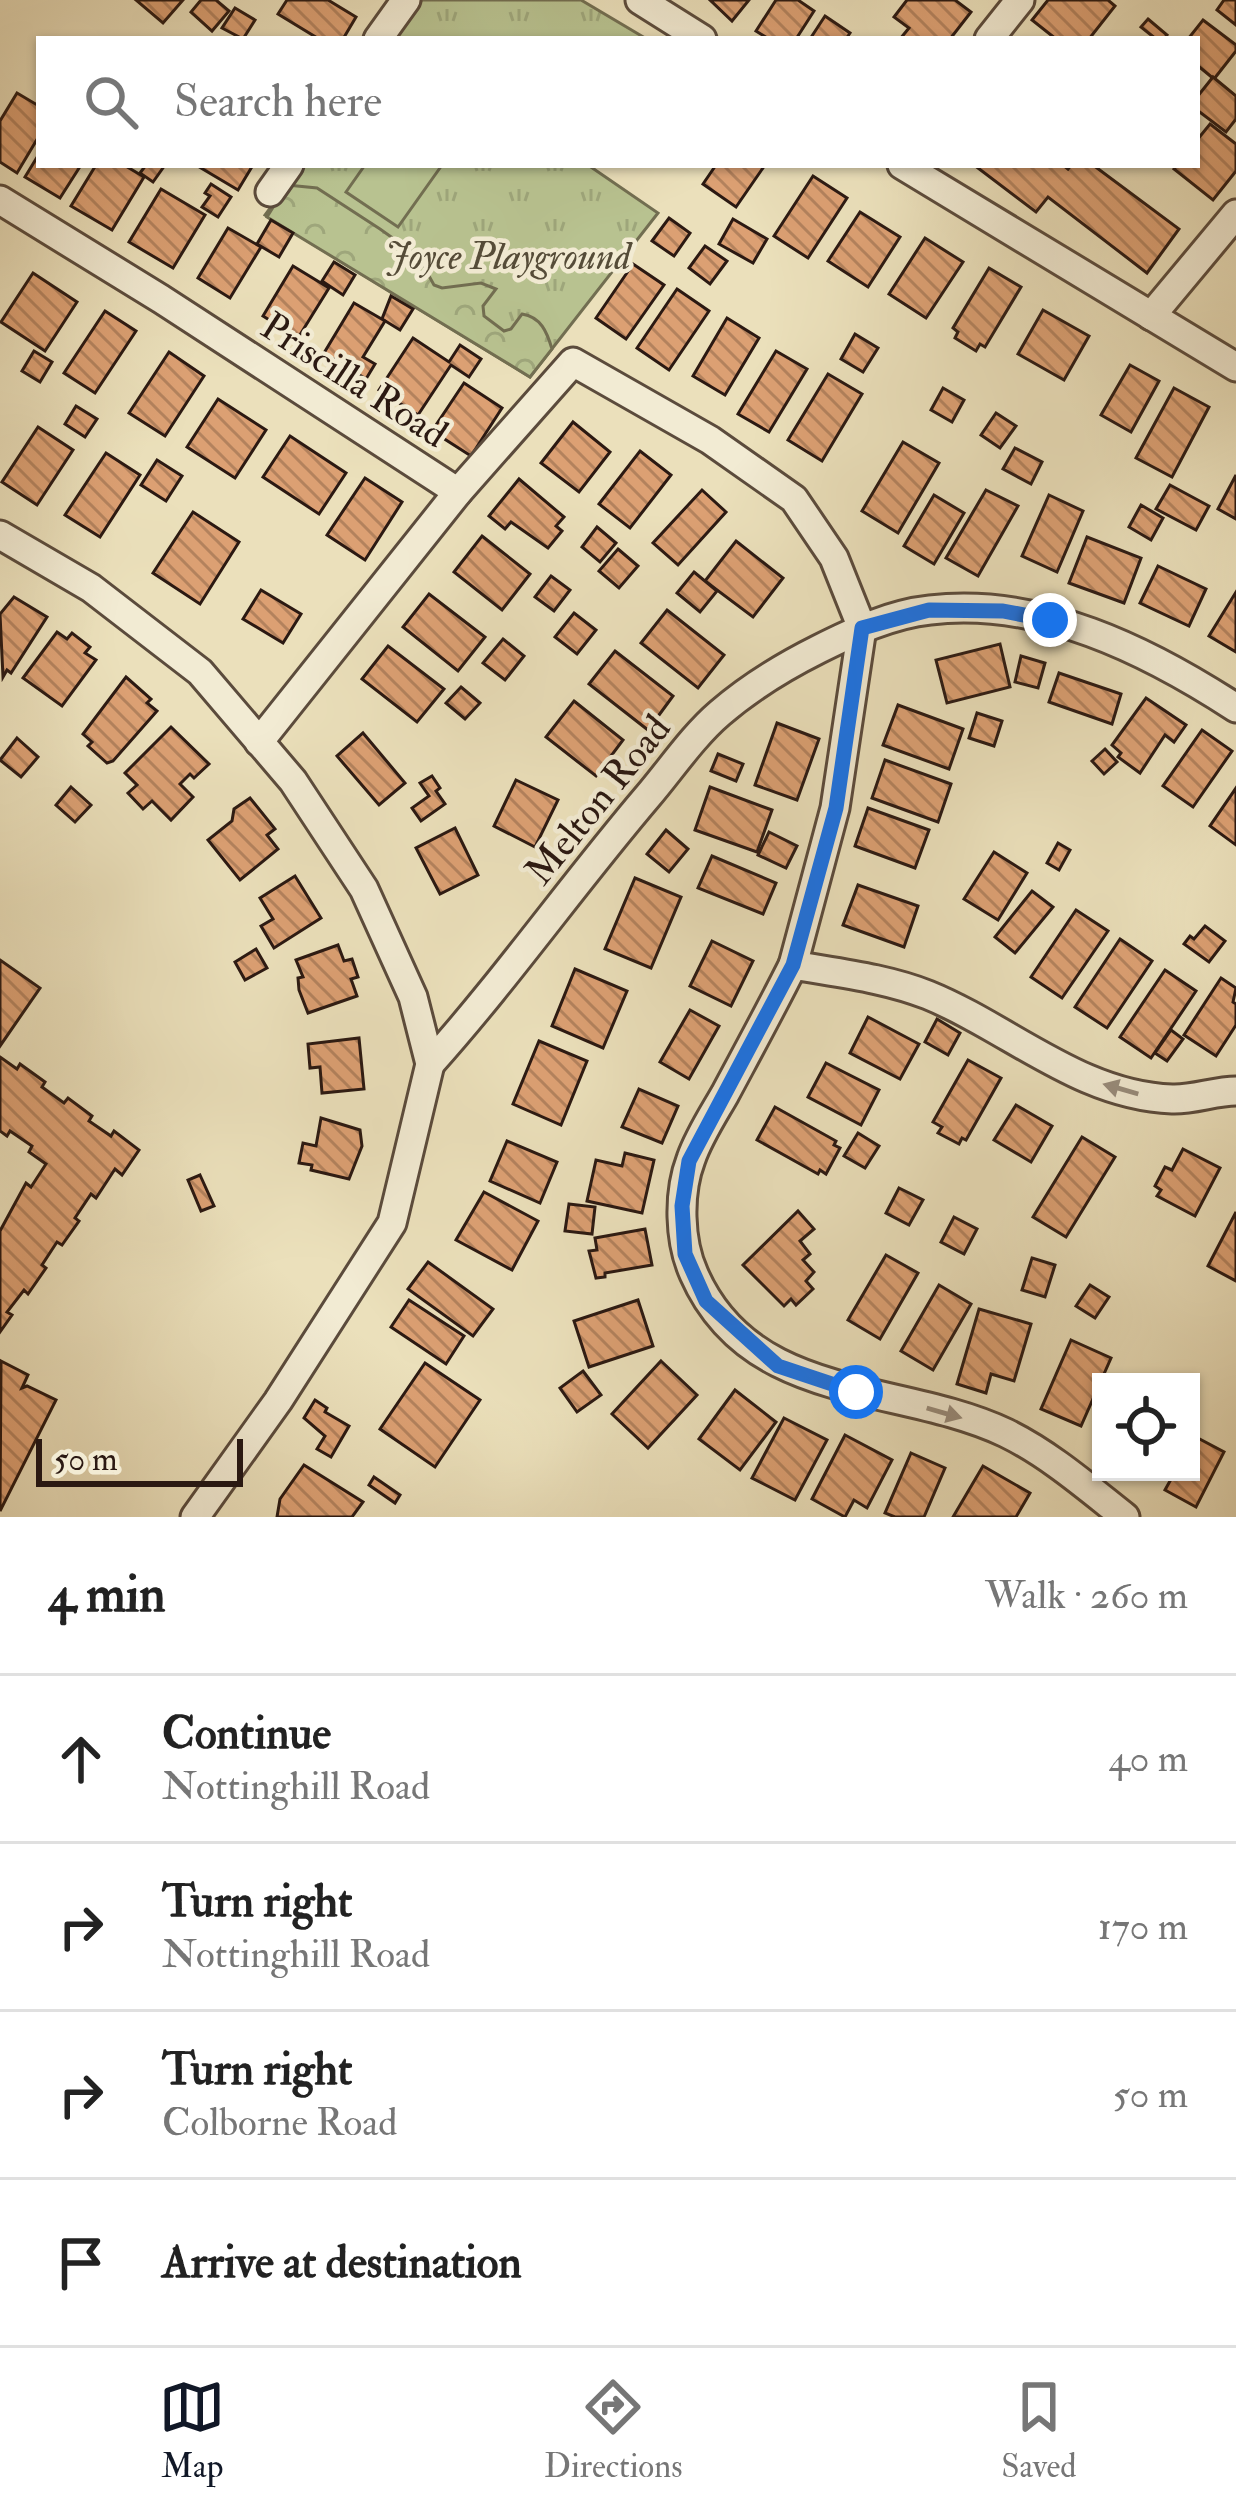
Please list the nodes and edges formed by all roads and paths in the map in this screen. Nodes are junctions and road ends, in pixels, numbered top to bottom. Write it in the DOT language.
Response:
graph roads {
  1 [pos="406,0"];
  2 [pos="640,0"];
  3 [pos="1020,0"];
  4 [pos="380,36"];
  5 [pos="697,36"];
  6 [pos="991,36"];
  7 [pos="288,168"];
  8 [pos="907,168"];
  9 [pos="270,193"];
  10 [pos="0,200"];
  11 [pos="1236,214"];
  12 [pos="1151,316"];
  13 [pos="1236,367"];
  14 [pos="458,492"];
  15 [pos="0,535"];
  16 [pos="862,628"];
  17 [pos="1236,708"];
  18 [pos="259,742"];
  19 [pos="793,965"];
  20 [pos="430,1064"];
  21 [pos="1236,1091"];
  22 [pos="196,1517"];
  23 [pos="1125,1517"];
  1 -- 4 [label="street"];
  2 -- 5 [label="street"];
  3 -- 6 [label="street"];
  7 -- 9 [label="street"];
  8 -- 12 [label="street"];
  10 -- 14 [label="street, Priscilla Road"];
  11 -- 12 [label="street"];
  12 -- 13 [label="street"];
  14 -- 16 [label="street"];
  14 -- 18 [label="street, Priscilla Road"];
  15 -- 18 [label="street"];
  16 -- 17 [label="street, Melton Road"];
  16 -- 19 [label="street"];
  16 -- 20 [label="street, Melton Road"];
  18 -- 20 [label="street"];
  21 -- 19 [label="street, one-way"];
  19 -- 23 [label="street, one-way"];
  20 -- 22 [label="street"];
}
